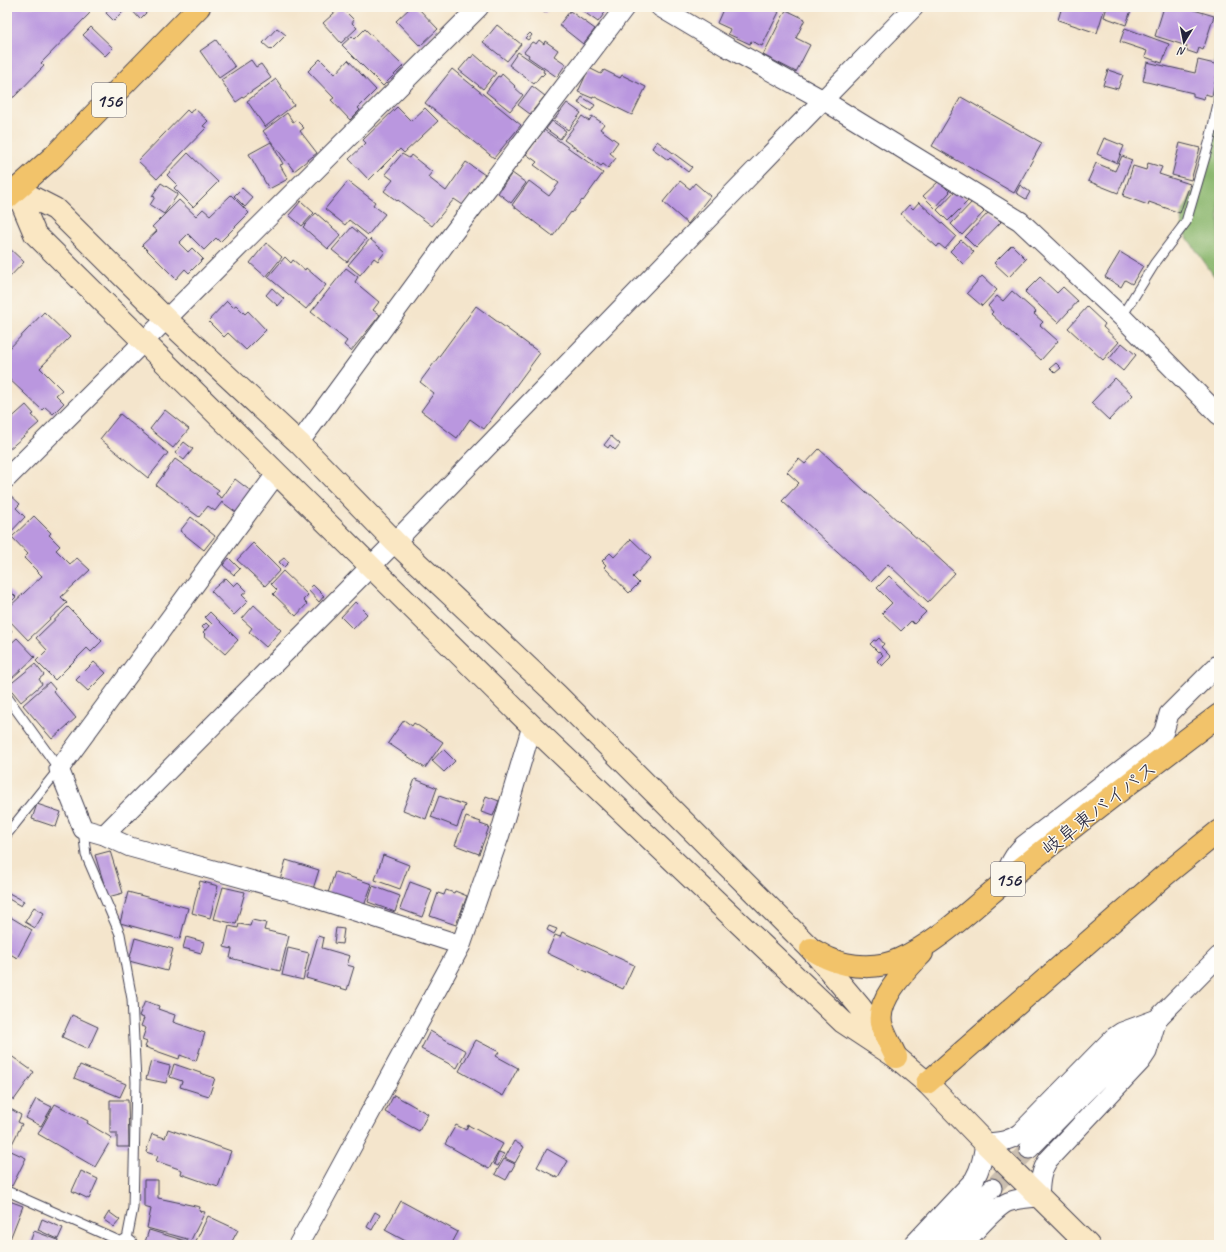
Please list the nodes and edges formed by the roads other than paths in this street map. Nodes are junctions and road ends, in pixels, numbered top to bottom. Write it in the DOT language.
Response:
graph roads {
  1 [pos="199,7"];
  2 [pos="479,7"];
  3 [pos="625,7"];
  4 [pos="660,7"];
  5 [pos="914,7"];
  6 [pos="1219,99"];
  7 [pos="823,100"];
  8 [pos="11,193"];
  9 [pos="1122,316"];
  10 [pos="166,320"];
  11 [pos="143,342"];
  12 [pos="1219,415"];
  13 [pos="299,443"];
  14 [pos="277,473"];
  15 [pos="7,478"];
  16 [pos="396,542"];
  17 [pos="371,566"];
  18 [pos="1219,664"];
  19 [pos="7,696"];
  20 [pos="1219,715"];
  21 [pos="532,726"];
  22 [pos="59,769"];
  23 [pos="83,829"];
  24 [pos="1219,831"];
  25 [pos="7,834"];
  26 [pos="104,835"];
  27 [pos="1002,883"];
  28 [pos="935,939"];
  29 [pos="461,945"];
  30 [pos="811,949"];
  31 [pos="1219,956"];
  32 [pos="1157,1019"];
  33 [pos="896,1057"];
  34 [pos="927,1083"];
  35 [pos="985,1144"];
  36 [pos="1029,1149"];
  37 [pos="992,1188"];
  38 [pos="7,1191"];
  39 [pos="1039,1197"];
  40 [pos="127,1244"];
  41 [pos="298,1245"];
  42 [pos="913,1245"];
  43 [pos="937,1245"];
  44 [pos="962,1245"];
  45 [pos="1088,1245"];
  1 -- 8 [label="highway, 156"];
  2 -- 10 [label="street"];
  3 -- 13 [label="street"];
  4 -- 7 [label="street"];
  5 -- 7 [label="street"];
  6 -- 9 [label="lane"];
  7 -- 9 [label="street"];
  7 -- 16 [label="street"];
  8 -- 10 [label="street"];
  8 -- 11 [label="street"];
  9 -- 12 [label="street"];
  10 -- 11 [label="street"];
  10 -- 13 [label="street"];
  11 -- 14 [label="street"];
  11 -- 15 [label="street"];
  13 -- 16 [label="street"];
  14 -- 17 [label="street"];
  14 -- 22 [label="street"];
  16 -- 17 [label="street"];
  16 -- 30 [label="street"];
  17 -- 21 [label="street"];
  17 -- 26 [label="street"];
  18 -- 27 [label="street"];
  19 -- 22 [label="lane"];
  20 -- 27 [label="highway, 岐阜東バイパス / 156"];
  21 -- 29 [label="street"];
  21 -- 33 [label="street"];
  22 -- 23 [label="street"];
  22 -- 25 [label="lane"];
  23 -- 26 [label="street"];
  23 -- 40 [label="lane"];
  24 -- 34 [label="highway"];
  26 -- 29 [label="street"];
  27 -- 28 [label="highway, 岐阜東バイパス / 156"];
  28 -- 30 [label="highway, 岐阜東バイパス / 156"];
  28 -- 33 [label="highway"];
  29 -- 41 [label="street"];
  30 -- 33 [label="street"];
  31 -- 32 [label="street"];
  32 -- 35 [label="street"];
  32 -- 36 [label="street"];
  32 -- 39 [label="street"];
  33 -- 34 [label="street"];
  34 -- 35 [label="street"];
  35 -- 39 [label="street"];
  35 -- 42 [label="street"];
  37 -- 43 [label="street"];
  38 -- 40 [label="lane"];
  39 -- 44 [label="street"];
  39 -- 45 [label="street"];
}
